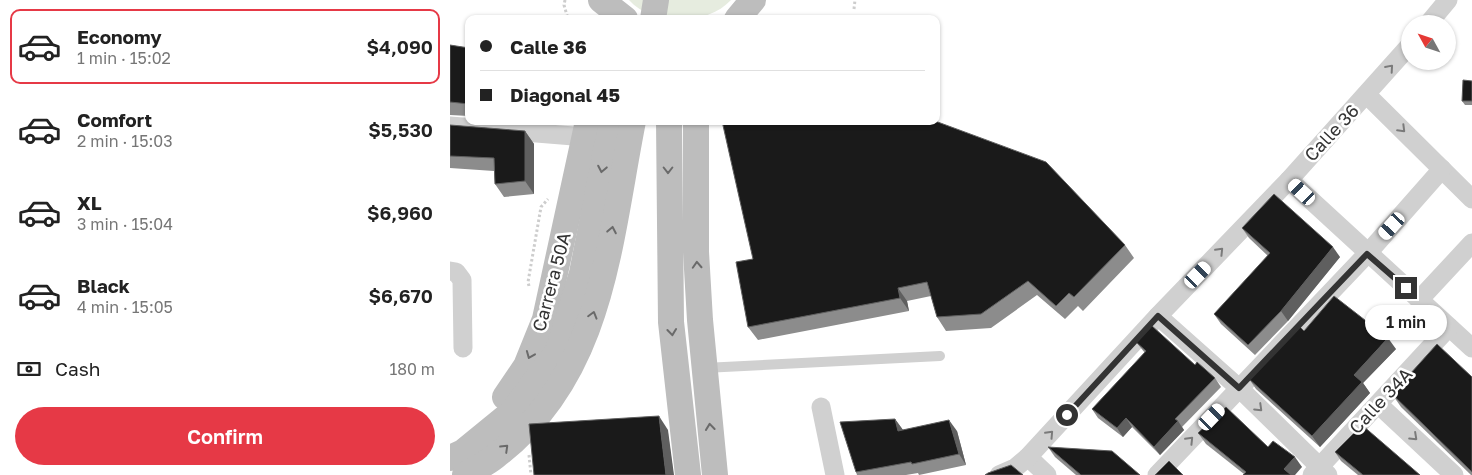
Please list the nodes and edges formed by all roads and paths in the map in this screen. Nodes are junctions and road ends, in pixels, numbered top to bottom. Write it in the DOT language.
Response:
graph roads {
  1 [pos="565,0"];
  2 [pos="597,0"];
  3 [pos="601,0"];
  4 [pos="635,0"];
  5 [pos="656,0"];
  6 [pos="753,0"];
  7 [pos="855,0"];
  8 [pos="1448,0"];
  9 [pos="854,9"];
  10 [pos="567,15"];
  11 [pos="596,15"];
  12 [pos="620,15"];
  13 [pos="633,15"];
  14 [pos="654,15"];
  15 [pos="740,15"];
  16 [pos="1436,15"];
  17 [pos="1401,55"];
  18 [pos="1367,95"];
  19 [pos="611,125"];
  20 [pos="632,125"];
  21 [pos="669,125"];
  22 [pos="696,125"];
  23 [pos="450,126"];
  24 [pos="587,129"];
  25 [pos="1442,169"];
  26 [pos="1289,180"];
  27 [pos="552,196"];
  28 [pos="1472,199"];
  29 [pos="1472,243"];
  30 [pos="1367,254"];
  31 [pos="450,271"];
  32 [pos="592,275"];
  33 [pos="531,290"];
  34 [pos="1419,300"];
  35 [pos="1158,316"];
  36 [pos="1449,327"];
  37 [pos="463,348"];
  38 [pos="1472,348"];
  39 [pos="940,356"];
  40 [pos="703,368"];
  41 [pos="1239,388"];
  42 [pos="1378,404"];
  43 [pos="821,407"];
  44 [pos="452,451"];
  45 [pos="1028,457"];
  46 [pos="1320,472"];
  47 [pos="465,475"];
  48 [pos="688,475"];
  49 [pos="715,475"];
  50 [pos="835,475"];
  51 [pos="999,475"];
  52 [pos="1047,475"];
  53 [pos="1156,475"];
  54 [pos="1454,475"];
  1 -- 10 [label="path"];
  2 -- 11 [label="main road"];
  3 -- 12 [label="main road"];
  4 -- 13 [label="main road"];
  5 -- 14 [label="main road"];
  6 -- 15 [label="main road"];
  7 -- 9 [label="path"];
  8 -- 16 [label="street"];
  18 -- 17 [label="street, Calle 36, one-way"];
  18 -- 25 [label="street, one-way"];
  18 -- 26 [label="street, Calle 36"];
  19 -- 32 [label="main road, one-way"];
  32 -- 20 [label="main road, one-way"];
  21 -- 48 [label="main road, one-way"];
  40 -- 22 [label="main road, one-way"];
  23 -- 24 [label="street"];
  24 -- 44 [label="main road, Carrera 50A, one-way"];
  25 -- 28 [label="street"];
  25 -- 30 [label="street"];
  26 -- 30 [label="street"];
  35 -- 26 [label="street, Calle 36, one-way"];
  27 -- 33 [label="path"];
  29 -- 34 [label="street"];
  30 -- 34 [label="street"];
  30 -- 41 [label="street"];
  31 -- 37 [label="street"];
  32 -- 44 [label="main road"];
  47 -- 32 [label="main road, one-way"];
  34 -- 36 [label="street"];
  35 -- 41 [label="street"];
  45 -- 35 [label="street, Calle 36, one-way"];
  36 -- 38 [label="street"];
  36 -- 42 [label="street, Calle 34A"];
  39 -- 40 [label="lane"];
  49 -- 40 [label="main road, one-way"];
  41 -- 46 [label="street, one-way"];
  53 -- 41 [label="street, one-way"];
  42 -- 46 [label="street, Calle 34A"];
  42 -- 54 [label="street, one-way"];
  43 -- 50 [label="street"];
  45 -- 51 [label="street, Calle 36"];
  45 -- 52 [label="street"];
}
